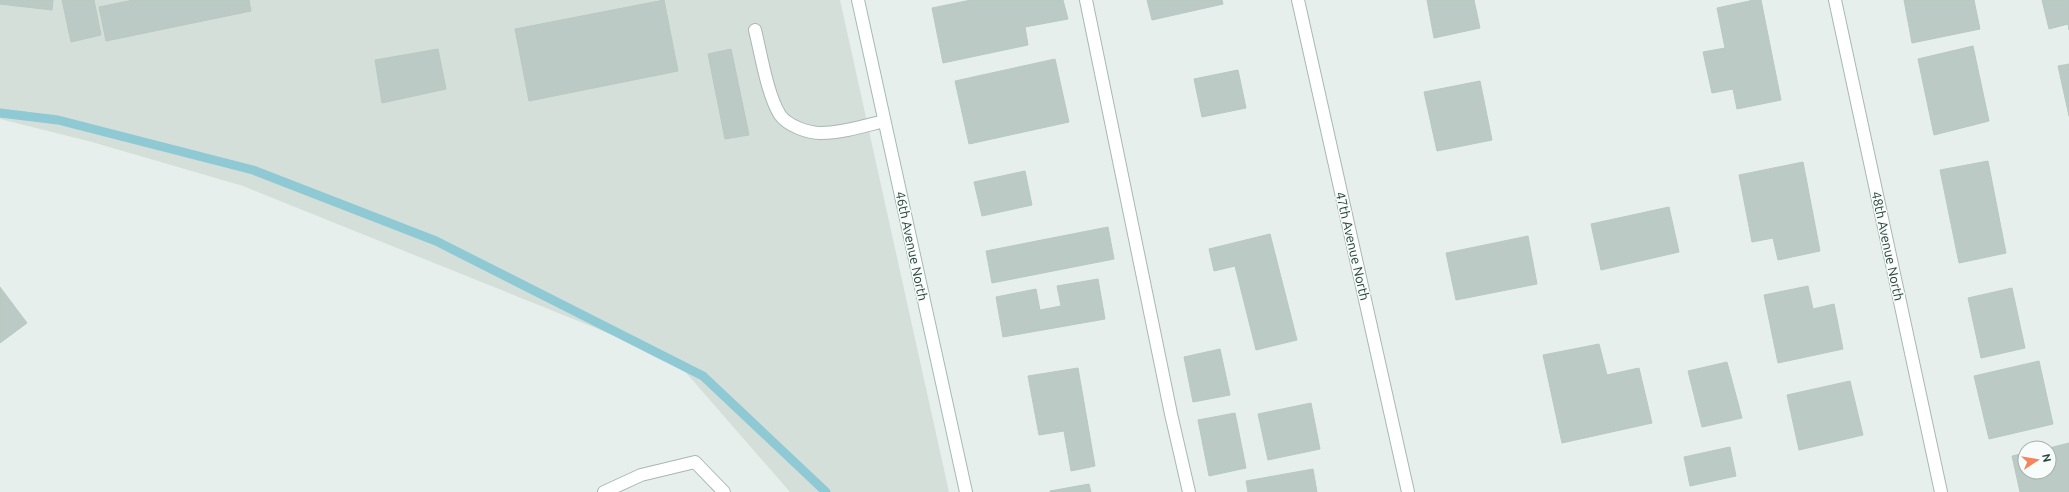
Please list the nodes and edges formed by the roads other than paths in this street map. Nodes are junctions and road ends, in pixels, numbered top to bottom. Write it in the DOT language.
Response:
graph roads {
  1 [pos="858,0"];
  2 [pos="1086,0"];
  3 [pos="1298,0"];
  4 [pos="1835,0"];
  5 [pos="755,30"];
  6 [pos="884,121"];
  7 [pos="604,492"];
  8 [pos="724,492"];
  9 [pos="966,492"];
  10 [pos="1189,492"];
  11 [pos="1408,492"];
  12 [pos="1941,492"];
  1 -- 6 [label="street, 46th Avenue North"];
  2 -- 10 [label="street"];
  3 -- 11 [label="street, 47th Avenue North"];
  4 -- 12 [label="street, 48th Avenue North"];
  5 -- 6 [label="street"];
  6 -- 9 [label="street, 46th Avenue North"];
  7 -- 8 [label="street"];
}
